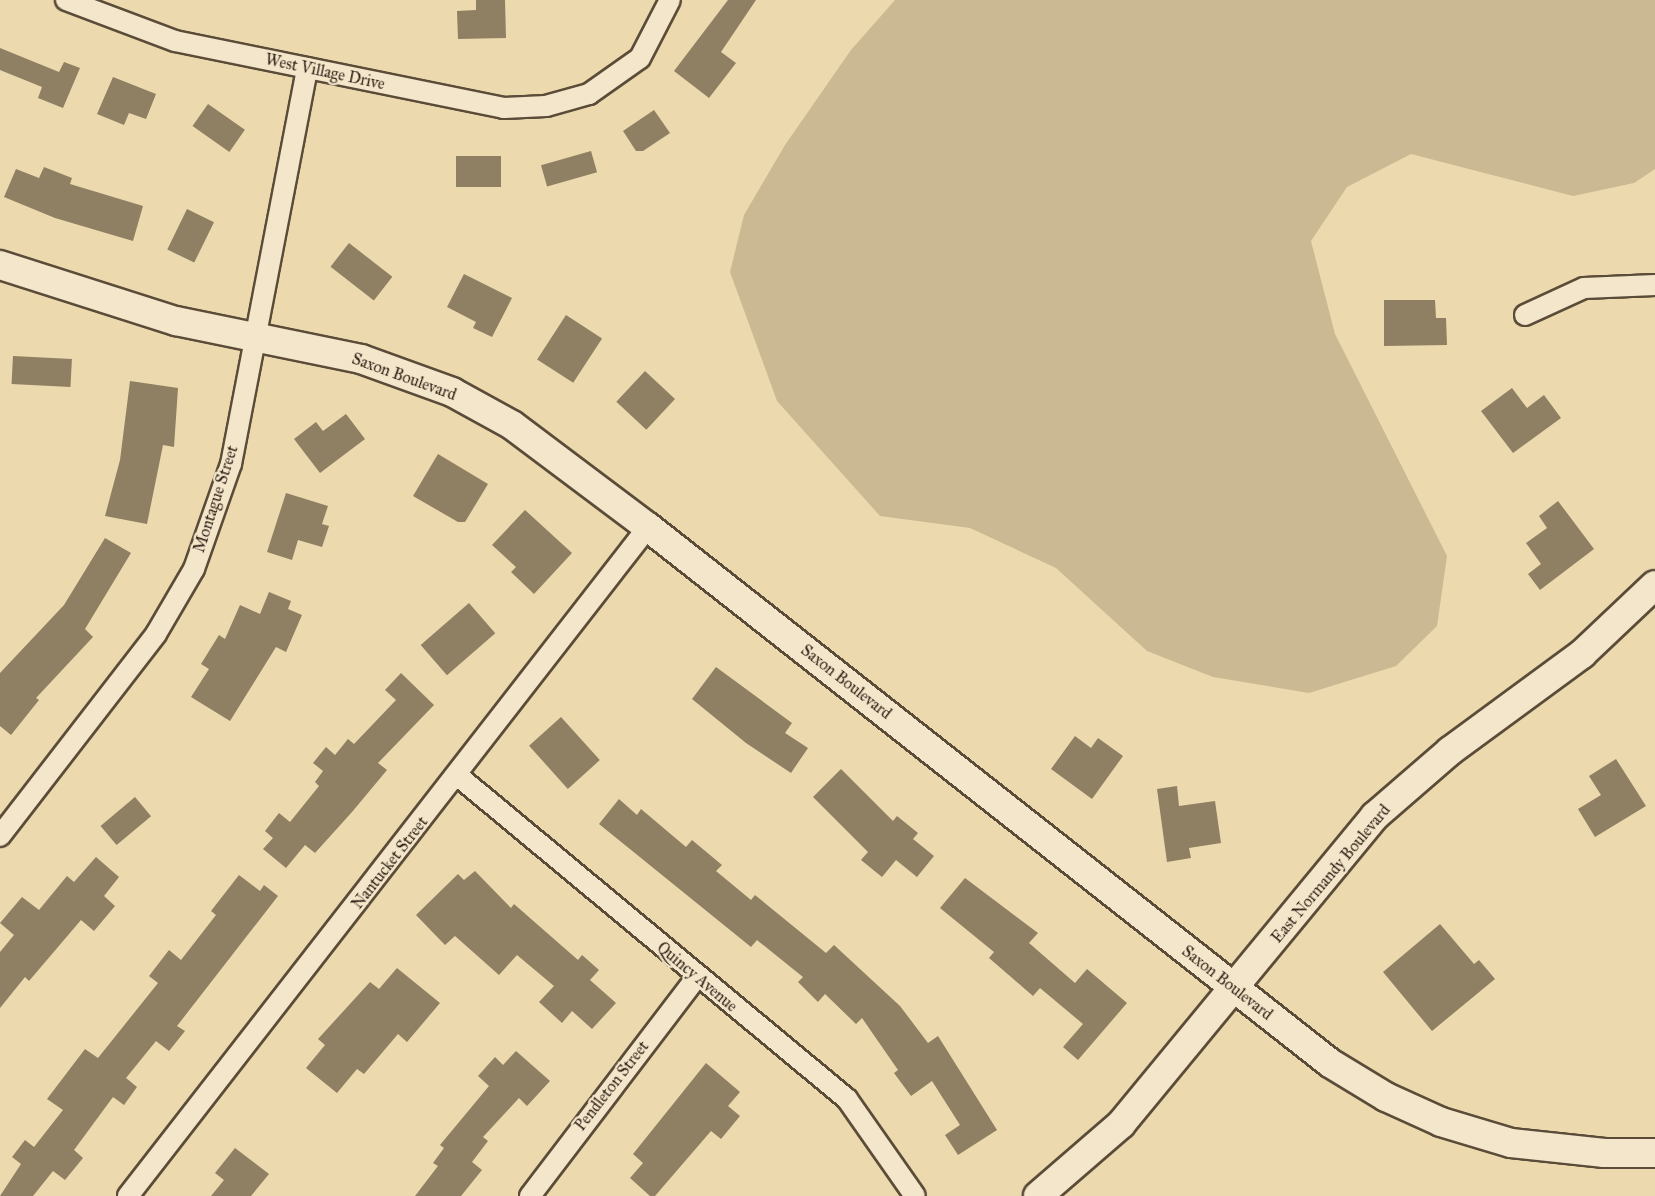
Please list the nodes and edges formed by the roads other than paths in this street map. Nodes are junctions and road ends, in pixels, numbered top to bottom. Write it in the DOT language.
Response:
graph roads {
  1 [pos="66,0"];
  2 [pos="670,0"];
  3 [pos="307,68"];
  4 [pos="0,265"];
  5 [pos="1655,285"];
  6 [pos="1525,315"];
  7 [pos="255,336"];
  8 [pos="648,527"];
  9 [pos="1655,585"];
  10 [pos="458,776"];
  11 [pos="0,836"];
  12 [pos="696,978"];
  13 [pos="1235,989"];
  14 [pos="1655,1153"];
  15 [pos="128,1196"];
  16 [pos="530,1196"];
  17 [pos="915,1196"];
  18 [pos="1038,1196"];
  1 -- 3 [label="street, West Village Drive"];
  2 -- 3 [label="street, West Village Drive"];
  3 -- 7 [label="street, Montague Street"];
  4 -- 7 [label="main road, Saxon Boulevard"];
  5 -- 6 [label="street"];
  7 -- 8 [label="main road, Saxon Boulevard"];
  7 -- 11 [label="street, Montague Street"];
  8 -- 10 [label="street, Nantucket Street"];
  8 -- 13 [label="main road, Saxon Boulevard"];
  9 -- 13 [label="main road, East Normandy Boulevard"];
  10 -- 12 [label="street, Quincy Avenue"];
  10 -- 15 [label="street, Nantucket Street"];
  12 -- 16 [label="street, Pendleton Street"];
  12 -- 17 [label="street, Quincy Avenue"];
  13 -- 14 [label="main road, Saxon Boulevard"];
  13 -- 18 [label="main road, East Normandy Boulevard"];
}
